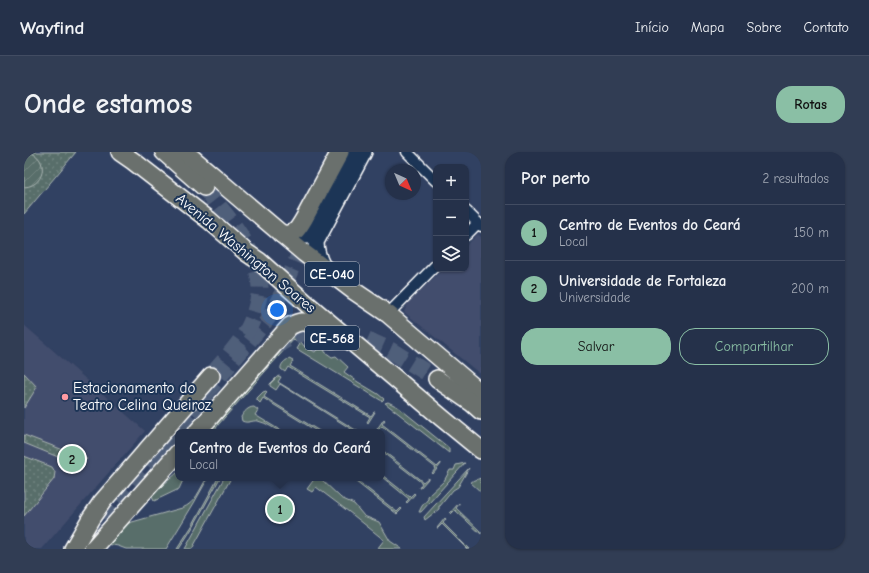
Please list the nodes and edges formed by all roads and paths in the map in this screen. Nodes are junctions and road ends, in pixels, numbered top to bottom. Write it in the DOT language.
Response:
graph roads {
  1 [pos="120,152"];
  2 [pos="164,152"];
  3 [pos="185,152"];
  4 [pos="340,152"];
  5 [pos="351,152"];
  6 [pos="364,152"];
  7 [pos="407,152"];
  8 [pos="433,178"];
  9 [pos="204,187"];
  10 [pos="469,214"];
  11 [pos="479,225"];
  12 [pos="469,233"];
  13 [pos="281,234"];
  14 [pos="306,236"];
  15 [pos="323,267"];
  16 [pos="433,268"];
  17 [pos="388,314"];
  18 [pos="211,376"];
  19 [pos="437,379"];
  20 [pos="480,391"];
  21 [pos="481,411"];
  22 [pos="199,429"];
  23 [pos="481,450"];
  24 [pos="481,455"];
  25 [pos="175,456"];
  26 [pos="73,549"];
  27 [pos="93,549"];
  1 -- 23 [label="highway, Avenida Washington Soares / CE-040"];
  2 -- 9 [label="highway"];
  3 -- 13 [label="highway, CE-040"];
  4 -- 13 [label="highway"];
  5 -- 14 [label="main road"];
  6 -- 15 [label="main road"];
  7 -- 8 [label="street"];
  10 -- 11 [label="street"];
  11 -- 12 [label="street"];
  13 -- 15 [label="highway, CE-040"];
  15 -- 17 [label="highway, CE-040"];
  16 -- 17 [label="street"];
  17 -- 20 [label="highway, CE-040"];
  18 -- 26 [label="highway"];
  19 -- 21 [label="highway"];
  22 -- 24 [label="highway, CE-568"];
  25 -- 27 [label="highway"];
}
